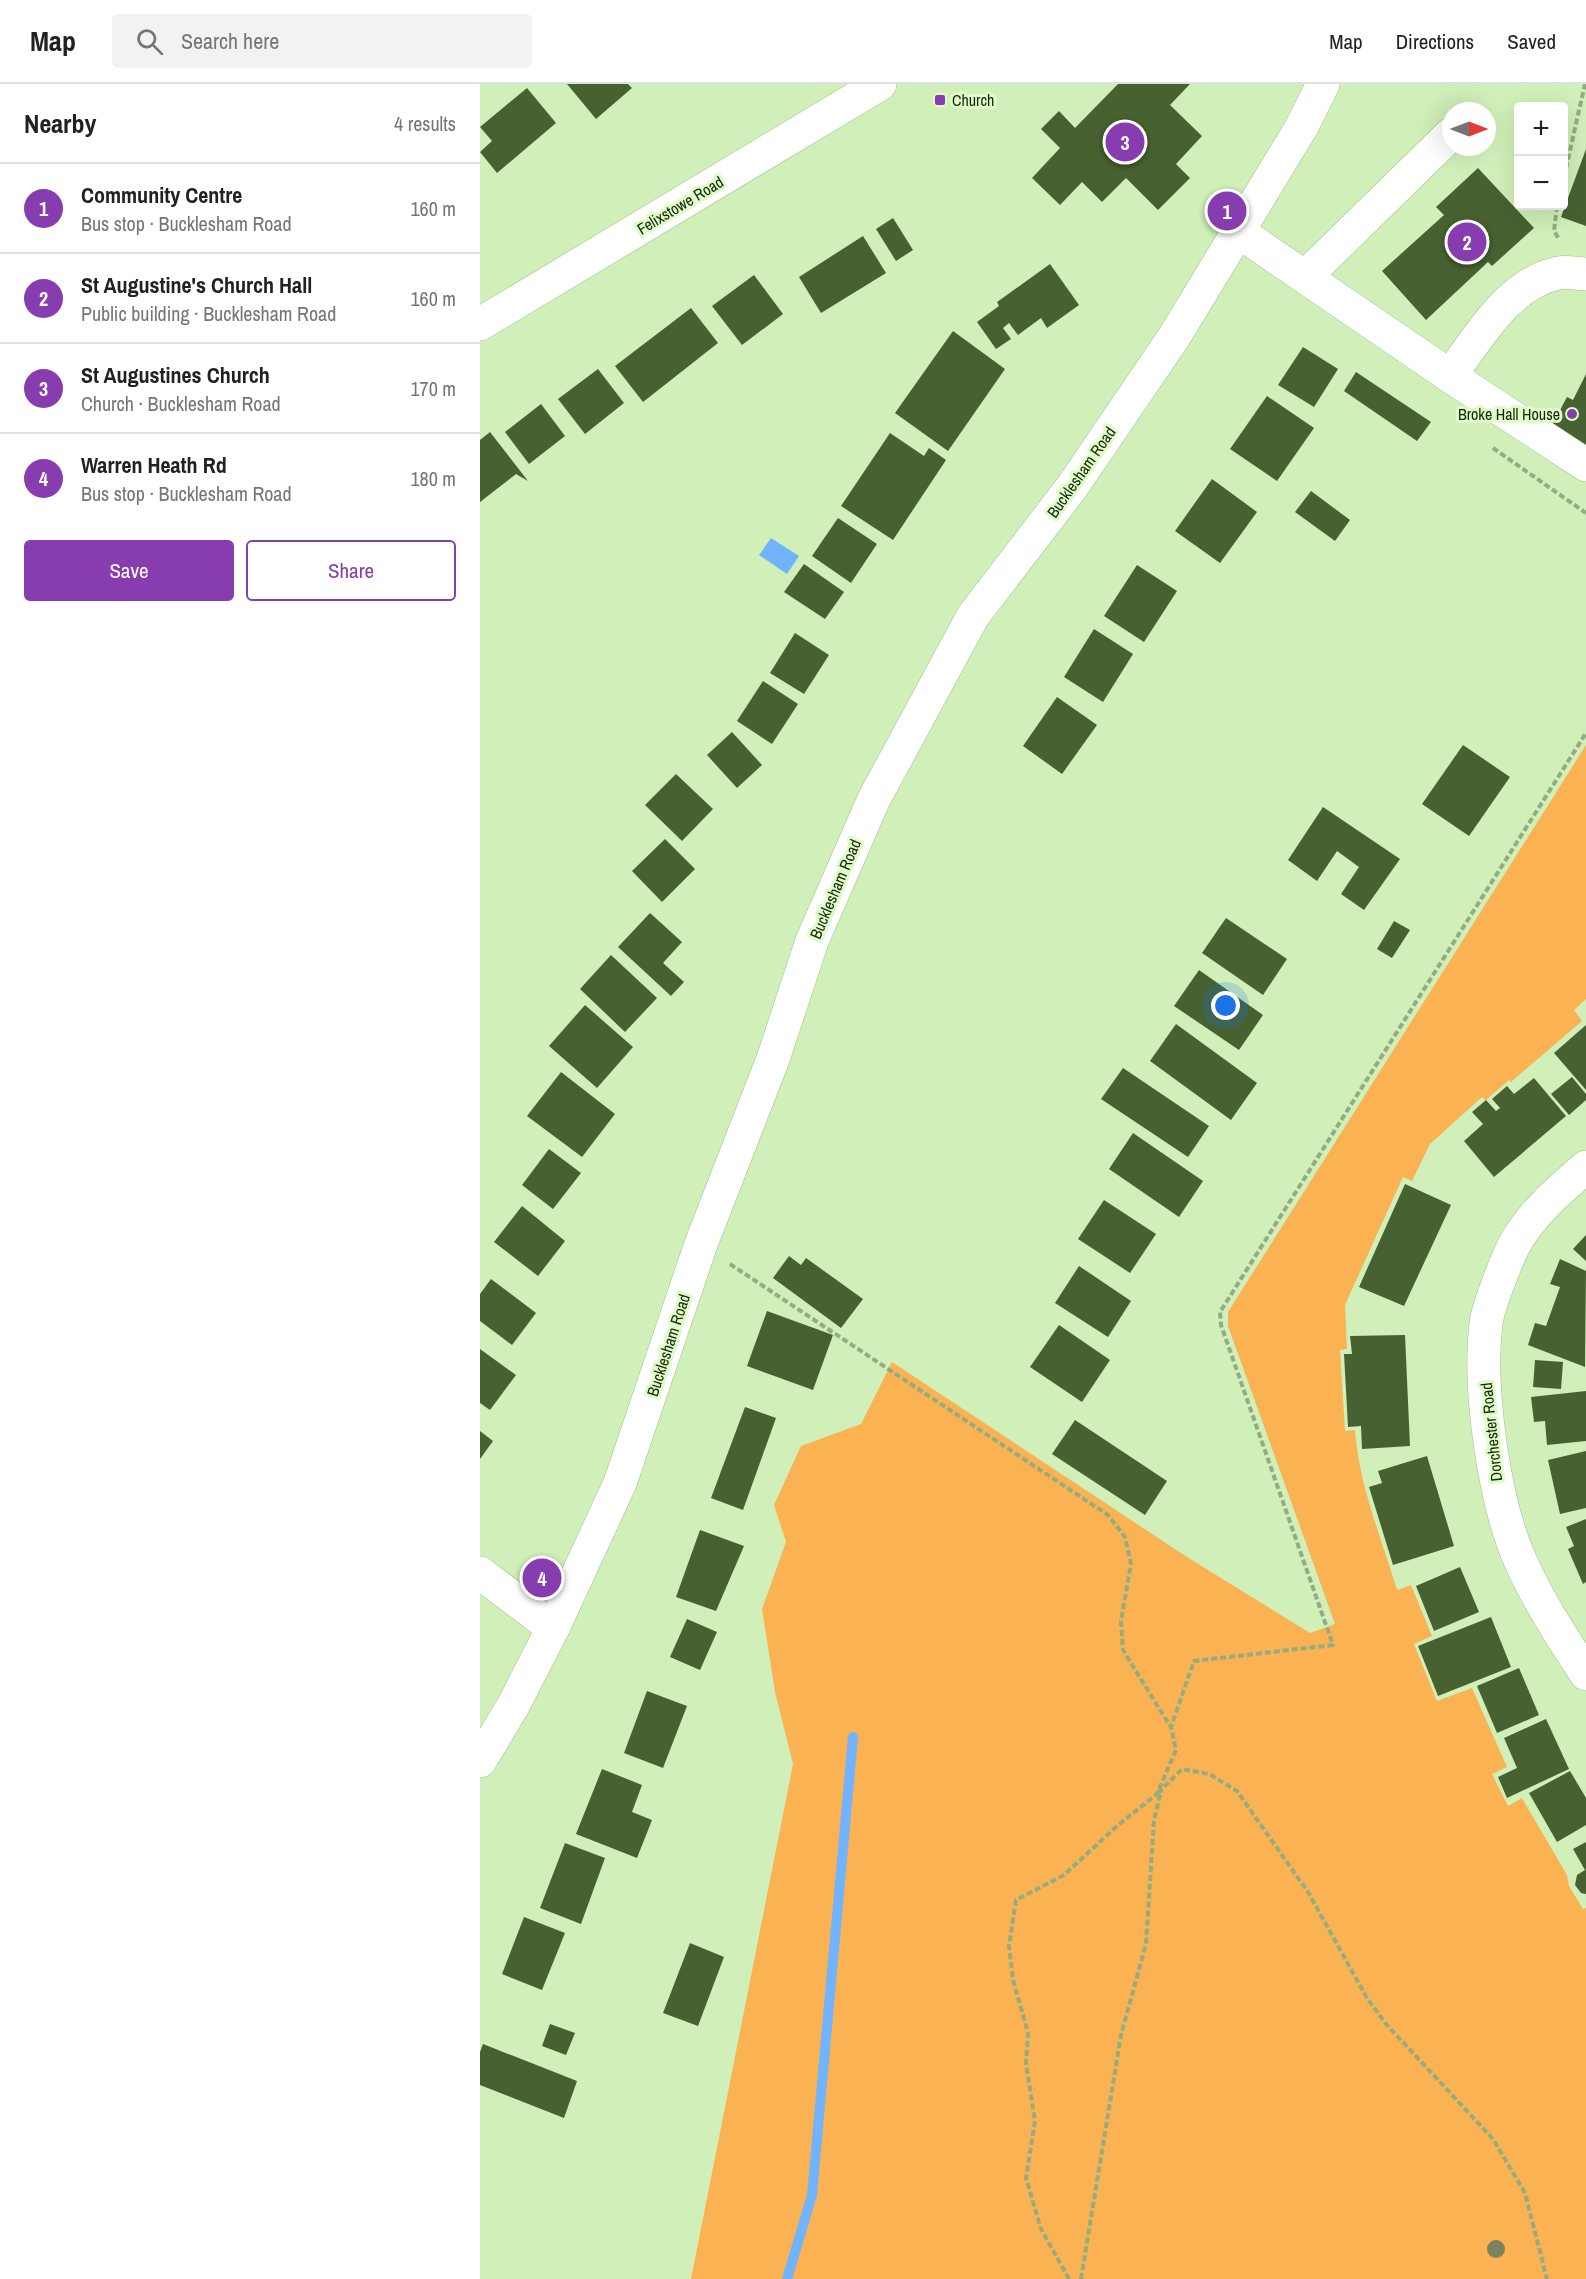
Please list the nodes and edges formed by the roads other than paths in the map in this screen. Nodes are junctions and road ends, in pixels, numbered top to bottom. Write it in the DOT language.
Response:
graph roads {
  1 [pos="880,84"];
  2 [pos="1323,84"];
  3 [pos="1442,143"];
  4 [pos="1239,232"];
  5 [pos="1586,274"];
  6 [pos="1306,276"];
  7 [pos="480,324"];
  8 [pos="1450,376"];
  9 [pos="1586,465"];
  10 [pos="1586,1167"];
  11 [pos="480,1573"];
  12 [pos="553,1628"];
  13 [pos="1586,1674"];
  14 [pos="480,1761"];
  1 -- 7 [label="street, Felixstowe Road"];
  2 -- 4 [label="street, Bucklesham Road"];
  3 -- 6 [label="street"];
  4 -- 6 [label="street"];
  4 -- 12 [label="street, Bucklesham Road"];
  5 -- 8 [label="street"];
  6 -- 8 [label="street"];
  8 -- 9 [label="street"];
  10 -- 13 [label="street, Dorchester Road"];
  11 -- 12 [label="street"];
  12 -- 14 [label="street, Bucklesham Road"];
}
